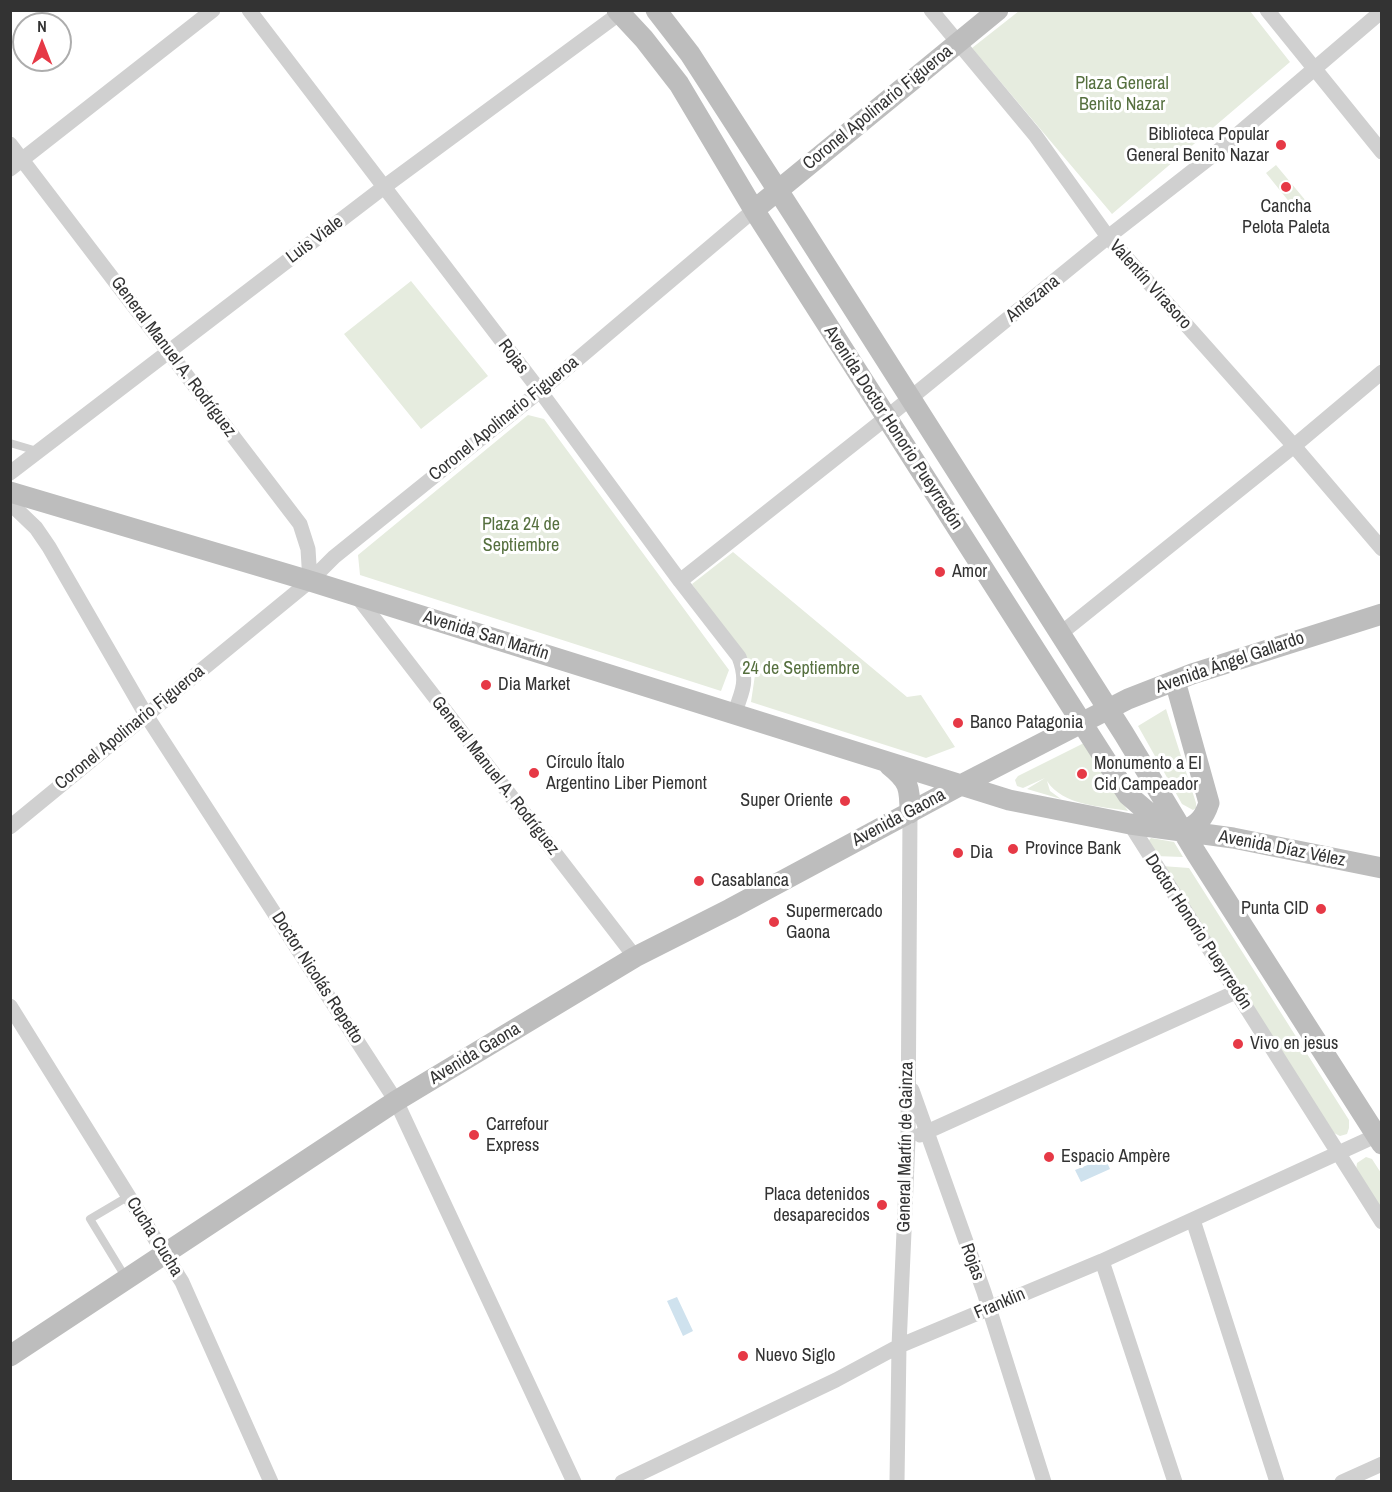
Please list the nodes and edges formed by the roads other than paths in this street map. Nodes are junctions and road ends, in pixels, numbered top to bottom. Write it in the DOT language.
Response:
graph roads {
  1 [pos="213,10"];
  2 [pos="249,10"];
  3 [pos="656,10"];
  4 [pos="931,10"];
  5 [pos="998,10"];
  6 [pos="1267,10"];
  7 [pos="620,11"];
  8 [pos="1382,11"];
  9 [pos="957,44"];
  10 [pos="1313,68"];
  11 [pos="10,144"];
  12 [pos="1382,152"];
  13 [pos="17,165"];
  14 [pos="384,187"];
  15 [pos="777,190"];
  16 [pos="754,210"];
  17 [pos="1108,237"];
  18 [pos="169,352"];
  19 [pos="1382,372"];
  20 [pos="540,391"];
  21 [pos="910,399"];
  22 [pos="886,418"];
  23 [pos="10,443"];
  24 [pos="1294,446"];
  25 [pos="39,451"];
  26 [pos="10,473"];
  27 [pos="10,492"];
  28 [pos="10,503"];
  29 [pos="1382,549"];
  30 [pos="310,581"];
  31 [pos="680,581"];
  32 [pos="356,595"];
  33 [pos="1382,614"];
  34 [pos="1060,634"];
  35 [pos="1175,681"];
  36 [pos="1108,709"];
  37 [pos="734,714"];
  38 [pos="146,715"];
  39 [pos="1082,723"];
  40 [pos="885,762"];
  41 [pos="959,786"];
  42 [pos="910,813"];
  43 [pos="1130,824"];
  44 [pos="10,827"];
  45 [pos="1183,831"];
  46 [pos="1382,868"];
  47 [pos="635,957"];
  48 [pos="1238,992"];
  49 [pos="10,1006"];
  50 [pos="908,1078"];
  51 [pos="396,1101"];
  52 [pos="928,1131"];
  53 [pos="1380,1138"];
  54 [pos="908,1140"];
  55 [pos="1337,1153"];
  56 [pos="129,1196"];
  57 [pos="1193,1220"];
  58 [pos="1382,1222"];
  59 [pos="165,1254"];
  60 [pos="1102,1261"];
  61 [pos="127,1279"];
  62 [pos="988,1310"];
  63 [pos="899,1346"];
  64 [pos="10,1356"];
  65 [pos="1382,1464"];
  66 [pos="271,1482"];
  67 [pos="573,1482"];
  68 [pos="622,1482"];
  69 [pos="897,1482"];
  70 [pos="1044,1482"];
  71 [pos="1175,1482"];
  72 [pos="1277,1482"];
  73 [pos="1342,1482"];
  1 -- 13 [label="street"];
  2 -- 14 [label="street, Rojas"];
  3 -- 15 [label="main road, Avenida Doctor Honorio Pueyrredón"];
  4 -- 9 [label="street, Valentín Virasoro"];
  5 -- 9 [label="main road, Coronel Apolinario Figueroa"];
  6 -- 10 [label="street"];
  7 -- 14 [label="street, Luis Viale"];
  7 -- 16 [label="main road, Avenida Doctor Honorio Pueyrredón"];
  8 -- 10 [label="street, Antezana"];
  9 -- 15 [label="main road, Coronel Apolinario Figueroa"];
  9 -- 17 [label="street, Valentín Virasoro"];
  10 -- 12 [label="street"];
  10 -- 17 [label="street, Antezana"];
  11 -- 13 [label="street, General Manuel A. Rodríguez"];
  13 -- 18 [label="street, General Manuel A. Rodríguez"];
  14 -- 18 [label="street, Luis Viale"];
  14 -- 20 [label="street, Rojas"];
  15 -- 16 [label="main road, Coronel Apolinario Figueroa"];
  15 -- 21 [label="main road, Avenida Doctor Honorio Pueyrredón"];
  16 -- 20 [label="street, Coronel Apolinario Figueroa"];
  16 -- 22 [label="main road, Avenida Doctor Honorio Pueyrredón"];
  17 -- 21 [label="street, Antezana"];
  17 -- 24 [label="street, Valentín Virasoro"];
  18 -- 25 [label="street, Luis Viale"];
  18 -- 30 [label="street, General Manuel A. Rodríguez"];
  19 -- 24 [label="street"];
  20 -- 30 [label="street, Coronel Apolinario Figueroa"];
  20 -- 31 [label="street, Rojas"];
  21 -- 22 [label="street, Antezana"];
  21 -- 34 [label="main road, Avenida Doctor Honorio Pueyrredón"];
  22 -- 31 [label="street, Antezana"];
  22 -- 39 [label="main road, Avenida Doctor Honorio Pueyrredón"];
  23 -- 25 [label="lane"];
  24 -- 29 [label="street, Valentín Virasoro"];
  24 -- 34 [label="street"];
  25 -- 26 [label="street, Luis Viale"];
  27 -- 30 [label="main road, Avenida San Martín"];
  28 -- 38 [label="street, Doctor Nicolás Repetto"];
  30 -- 32 [label="main road, Avenida San Martín"];
  30 -- 38 [label="street, Coronel Apolinario Figueroa"];
  31 -- 37 [label="street, Rojas"];
  32 -- 37 [label="main road, Avenida San Martín"];
  32 -- 47 [label="street, General Manuel A. Rodríguez"];
  33 -- 35 [label="main road, Avenida Ángel Gallardo"];
  34 -- 36 [label="main road, Avenida Doctor Honorio Pueyrredón"];
  35 -- 36 [label="main road, Avenida Ángel Gallardo"];
  35 -- 45 [label="main road"];
  36 -- 39 [label="main road, Avenida Ángel Gallardo"];
  36 -- 45 [label="main road, Avenida Doctor Honorio Pueyrredón"];
  37 -- 40 [label="main road, Avenida San Martín"];
  38 -- 44 [label="street, Coronel Apolinario Figueroa"];
  38 -- 51 [label="street, Doctor Nicolás Repetto"];
  39 -- 41 [label="main road, Avenida Gaona"];
  39 -- 45 [label="main road, Avenida Doctor Honorio Pueyrredón"];
  40 -- 41 [label="main road, Avenida San Martín"];
  40 -- 42 [label="main road"];
  41 -- 42 [label="main road, Avenida Gaona"];
  41 -- 43 [label="main road, Avenida Gaona"];
  42 -- 47 [label="main road, Avenida Gaona"];
  42 -- 50 [label="street, General Martín de Gainza"];
  43 -- 45 [label="main road, Avenida Gaona"];
  43 -- 48 [label="street, Doctor Honorio Pueyrredón"];
  45 -- 46 [label="main road, Avenida Díaz Vélez"];
  45 -- 53 [label="main road, Avenida Doctor Honorio Pueyrredón"];
  47 -- 51 [label="main road, Avenida Gaona"];
  48 -- 52 [label="street"];
  48 -- 55 [label="street, Doctor Honorio Pueyrredón"];
  49 -- 56 [label="street, Cucha Cucha"];
  50 -- 52 [label="street, Rojas"];
  50 -- 54 [label="street, General Martín de Gainza"];
  51 -- 59 [label="main road, Avenida Gaona"];
  51 -- 67 [label="street, Doctor Nicolás Repetto"];
  52 -- 54 [label="street"];
  52 -- 62 [label="street, Rojas"];
  53 -- 55 [label="street, Franklin"];
  54 -- 63 [label="street, General Martín de Gainza"];
  55 -- 57 [label="street, Franklin"];
  55 -- 58 [label="street, Doctor Honorio Pueyrredón"];
  56 -- 59 [label="street, Cucha Cucha"];
  56 -- 61 [label="lane"];
  57 -- 60 [label="street, Franklin"];
  57 -- 72 [label="street"];
  59 -- 61 [label="main road, Avenida Gaona"];
  59 -- 66 [label="street, Cucha Cucha"];
  60 -- 62 [label="street, Franklin"];
  60 -- 71 [label="street"];
  61 -- 64 [label="main road, Avenida Gaona"];
  62 -- 63 [label="street, Franklin"];
  62 -- 70 [label="street, Rojas"];
  63 -- 68 [label="street, Franklin"];
  63 -- 69 [label="street, General Martín de Gainza"];
  65 -- 73 [label="street"];
}
